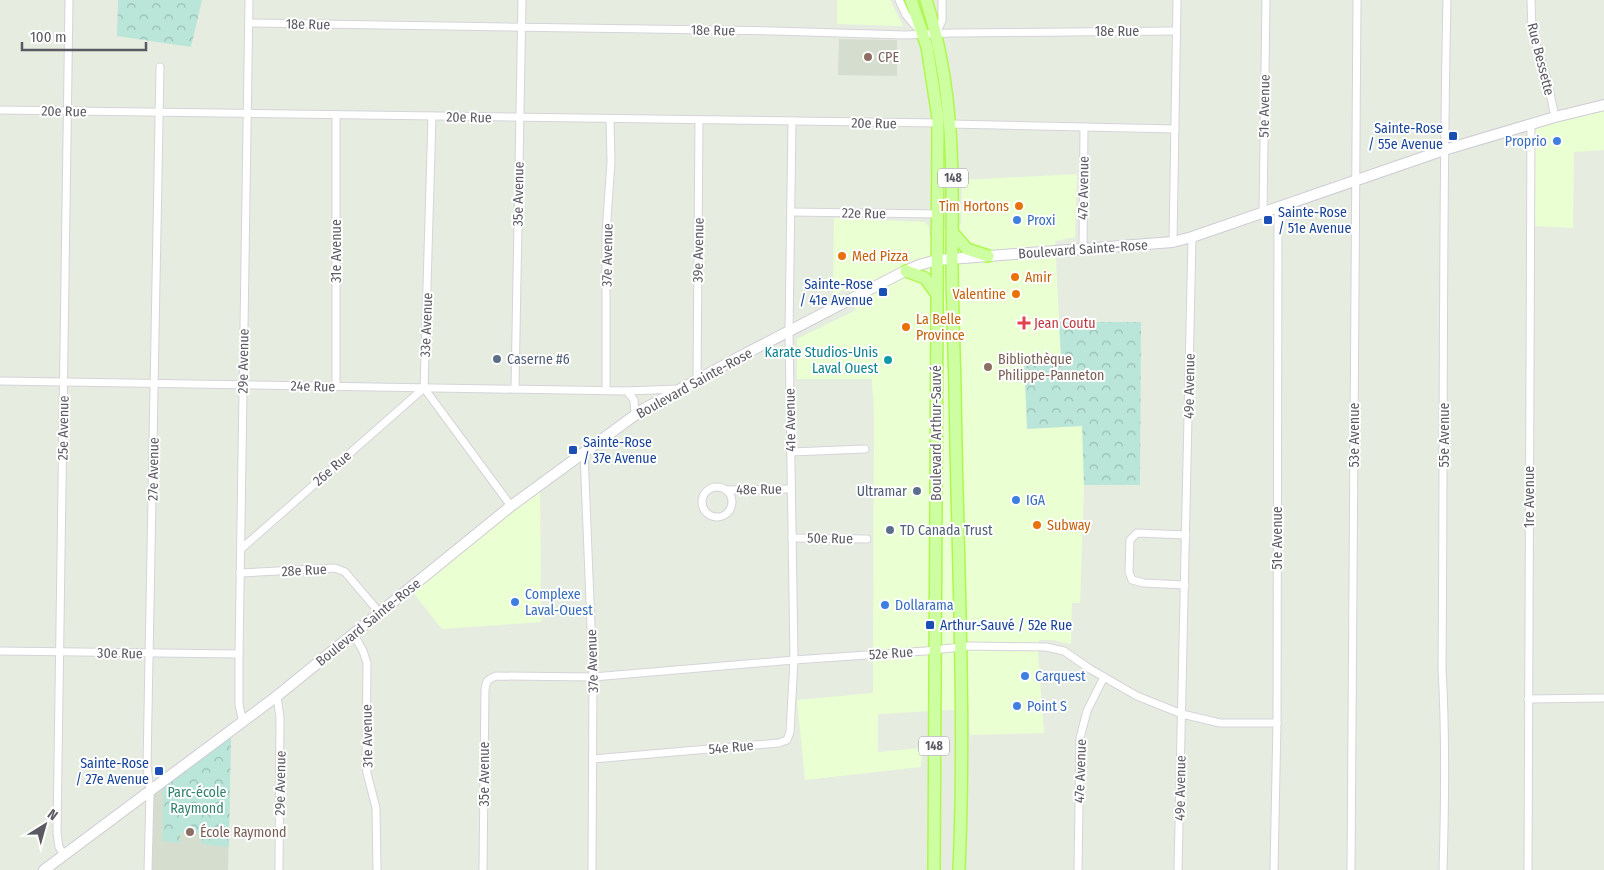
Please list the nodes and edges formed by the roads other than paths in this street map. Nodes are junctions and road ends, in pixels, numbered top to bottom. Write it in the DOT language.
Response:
graph roads {
  1 [pos="69,0"];
  2 [pos="249,0"];
  3 [pos="522,0"];
  4 [pos="899,0"];
  5 [pos="911,0"];
  6 [pos="926,0"];
  7 [pos="942,0"];
  8 [pos="1177,0"];
  9 [pos="1266,0"];
  10 [pos="1357,0"];
  11 [pos="1447,0"];
  12 [pos="1531,0"];
  13 [pos="249,23"];
  14 [pos="522,27"];
  15 [pos="1176,31"];
  16 [pos="922,34"];
  17 [pos="936,34"];
  18 [pos="160,67"];
  19 [pos="1604,105"];
  20 [pos="0,110"];
  21 [pos="68,111"];
  22 [pos="160,112"];
  23 [pos="247,114"];
  24 [pos="336,115"];
  25 [pos="432,116"];
  26 [pos="1555,117"];
  27 [pos="520,118"];
  28 [pos="610,119"];
  29 [pos="700,120"];
  30 [pos="792,121"];
  31 [pos="944,124"];
  32 [pos="1531,124"];
  33 [pos="1084,127"];
  34 [pos="1175,129"];
  35 [pos="1444,150"];
  36 [pos="1356,181"];
  37 [pos="1278,207"];
  38 [pos="791,212"];
  39 [pos="1263,212"];
  40 [pos="938,214"];
  41 [pos="953,233"];
  42 [pos="1192,237"];
  43 [pos="1173,242"];
  44 [pos="1083,249"];
  45 [pos="988,256"];
  46 [pos="952,259"];
  47 [pos="937,260"];
  48 [pos="906,271"];
  49 [pos="936,293"];
  50 [pos="789,332"];
  51 [pos="697,380"];
  52 [pos="0,381"];
  53 [pos="63,382"];
  54 [pos="154,384"];
  55 [pos="243,385"];
  56 [pos="336,386"];
  57 [pos="424,388"];
  58 [pos="515,389"];
  59 [pos="681,389"];
  60 [pos="606,390"];
  61 [pos="627,391"];
  62 [pos="635,415"];
  63 [pos="865,450"];
  64 [pos="584,452"];
  65 [pos="791,452"];
  66 [pos="791,489"];
  67 [pos="726,490"];
  68 [pos="511,506"];
  69 [pos="1186,535"];
  70 [pos="792,538"];
  71 [pos="867,539"];
  72 [pos="241,548"];
  73 [pos="240,573"];
  74 [pos="1184,585"];
  75 [pos="379,612"];
  76 [pos="353,633"];
  77 [pos="959,647"];
  78 [pos="935,650"];
  79 [pos="0,652"];
  80 [pos="61,652"];
  81 [pos="150,653"];
  82 [pos="239,654"];
  83 [pos="794,660"];
  84 [pos="593,677"];
  85 [pos="1104,677"];
  86 [pos="489,678"];
  87 [pos="277,696"];
  88 [pos="1604,698"];
  89 [pos="1528,699"];
  90 [pos="1182,714"];
  91 [pos="243,722"];
  92 [pos="1277,723"];
  93 [pos="594,759"];
  94 [pos="150,792"];
  95 [pos="64,855"];
  96 [pos="44,870"];
  97 [pos="148,870"];
  98 [pos="278,870"];
  99 [pos="377,870"];
  100 [pos="483,870"];
  101 [pos="592,870"];
  102 [pos="934,870"];
  103 [pos="959,870"];
  104 [pos="1078,870"];
  105 [pos="1178,870"];
  106 [pos="1274,870"];
  107 [pos="1352,870"];
  108 [pos="1443,870"];
  109 [pos="1528,870"];
  1 -- 21 [label="street, 25e Avenue"];
  2 -- 13 [label="street, 29e Avenue"];
  3 -- 14 [label="street, 35e Avenue"];
  4 -- 16 [label="street"];
  5 -- 16 [label="main road, Boulevard Arthur-Sauvé / 148"];
  6 -- 17 [label="main road, Boulevard Arthur-Sauvé / 148"];
  7 -- 17 [label="street"];
  8 -- 15 [label="street"];
  9 -- 39 [label="street, 51e Avenue"];
  10 -- 36 [label="street, 53e Avenue"];
  11 -- 35 [label="street, 55e Avenue"];
  12 -- 26 [label="street, Rue Bessette"];
  13 -- 14 [label="street, 18e Rue"];
  13 -- 23 [label="street, 29e Avenue"];
  14 -- 16 [label="street, 18e Rue"];
  14 -- 27 [label="street, 35e Avenue"];
  15 -- 17 [label="street, 18e Rue"];
  15 -- 34 [label="street"];
  16 -- 17 [label="street, 18e Rue"];
  16 -- 31 [label="main road, Boulevard Arthur-Sauvé / 148"];
  17 -- 31 [label="main road, Boulevard Arthur-Sauvé / 148"];
  18 -- 22 [label="street, 27e Avenue"];
  19 -- 26 [label="street, Boulevard Sainte-Rose"];
  20 -- 21 [label="street, 20e Rue"];
  21 -- 22 [label="street, 20e Rue"];
  21 -- 53 [label="street, 25e Avenue"];
  22 -- 23 [label="street, 20e Rue"];
  22 -- 54 [label="street, 27e Avenue"];
  23 -- 24 [label="street, 20e Rue"];
  23 -- 55 [label="street, 29e Avenue"];
  24 -- 25 [label="street, 20e Rue"];
  24 -- 56 [label="street, 31e Avenue"];
  25 -- 27 [label="street, 20e Rue"];
  25 -- 57 [label="street, 33e Avenue"];
  26 -- 32 [label="street, Boulevard Sainte-Rose"];
  27 -- 28 [label="street, 20e Rue"];
  27 -- 58 [label="street, 35e Avenue"];
  28 -- 29 [label="street, 20e Rue"];
  28 -- 60 [label="street, 37e Avenue"];
  29 -- 30 [label="street, 20e Rue"];
  29 -- 51 [label="street, 39e Avenue"];
  30 -- 31 [label="street, 20e Rue"];
  30 -- 38 [label="street, 41e Avenue"];
  31 -- 33 [label="street, 20e Rue"];
  31 -- 40 [label="main road, Boulevard Arthur-Sauvé / 148"];
  31 -- 41 [label="main road, Boulevard Arthur-Sauvé / 148"];
  32 -- 35 [label="street, Boulevard Sainte-Rose"];
  32 -- 89 [label="street, 1re Avenue"];
  33 -- 34 [label="street, 20e Rue"];
  33 -- 44 [label="street, 47e Avenue"];
  34 -- 43 [label="street"];
  35 -- 36 [label="street, Boulevard Sainte-Rose"];
  35 -- 108 [label="street, 55e Avenue"];
  36 -- 37 [label="street, Boulevard Sainte-Rose"];
  36 -- 107 [label="street, 53e Avenue"];
  37 -- 39 [label="street, Boulevard Sainte-Rose"];
  37 -- 92 [label="street, 51e Avenue"];
  38 -- 40 [label="street, 22e Rue"];
  38 -- 50 [label="street, 41e Avenue"];
  39 -- 42 [label="street, Boulevard Sainte-Rose"];
  40 -- 47 [label="main road, Boulevard Arthur-Sauvé / 148"];
  41 -- 45 [label="main road"];
  41 -- 46 [label="main road, Boulevard Arthur-Sauvé / 148"];
  42 -- 43 [label="street, Boulevard Sainte-Rose"];
  42 -- 69 [label="street, 49e Avenue"];
  43 -- 44 [label="street, Boulevard Sainte-Rose"];
  44 -- 45 [label="street, Boulevard Sainte-Rose"];
  45 -- 46 [label="street, Boulevard Sainte-Rose"];
  46 -- 47 [label="street, Boulevard Sainte-Rose"];
  46 -- 77 [label="main road, Boulevard Arthur-Sauvé / 148"];
  47 -- 48 [label="street, Boulevard Sainte-Rose"];
  47 -- 49 [label="main road, Boulevard Arthur-Sauvé / 148"];
  48 -- 49 [label="main road"];
  48 -- 50 [label="street, Boulevard Sainte-Rose"];
  49 -- 78 [label="main road, Boulevard Arthur-Sauvé / 148"];
  50 -- 51 [label="street, Boulevard Sainte-Rose"];
  50 -- 65 [label="street, 41e Avenue"];
  51 -- 59 [label="street, Boulevard Sainte-Rose"];
  52 -- 53 [label="street, 24e Rue"];
  53 -- 54 [label="street, 24e Rue"];
  53 -- 80 [label="street, 25e Avenue"];
  54 -- 55 [label="street, 24e Rue"];
  54 -- 81 [label="street, 27e Avenue"];
  55 -- 56 [label="street, 24e Rue"];
  55 -- 72 [label="street, 29e Avenue"];
  56 -- 57 [label="street, 24e Rue"];
  57 -- 58 [label="street, 24e Rue"];
  57 -- 68 [label="street"];
  57 -- 72 [label="street, 26e Rue"];
  58 -- 60 [label="street, 24e Rue"];
  59 -- 61 [label="street, 24e Rue"];
  59 -- 62 [label="street, Boulevard Sainte-Rose"];
  60 -- 61 [label="street, 24e Rue"];
  61 -- 62 [label="street"];
  62 -- 64 [label="street, Boulevard Sainte-Rose"];
  63 -- 65 [label="street"];
  64 -- 68 [label="street, Boulevard Sainte-Rose"];
  64 -- 84 [label="street, 37e Avenue"];
  65 -- 66 [label="street, 41e Avenue"];
  66 -- 67 [label="street, 48e Rue"];
  66 -- 70 [label="street, 41e Avenue"];
  67 -- 67 [label="street, 48e Rue"];
  68 -- 75 [label="street, Boulevard Sainte-Rose"];
  69 -- 74 [label="street, 49e Avenue"];
  69 -- 74 [label="street"];
  70 -- 71 [label="street, 50e Rue"];
  70 -- 83 [label="street, 41e Avenue"];
  72 -- 73 [label="street, 29e Avenue"];
  73 -- 75 [label="street, 28e Rue"];
  73 -- 82 [label="street, 29e Avenue"];
  74 -- 90 [label="street, 49e Avenue"];
  75 -- 76 [label="street, Boulevard Sainte-Rose"];
  76 -- 87 [label="street, Boulevard Sainte-Rose"];
  76 -- 99 [label="street, 31e Avenue"];
  77 -- 78 [label="street, 52e Rue"];
  77 -- 85 [label="street, 52e Rue"];
  77 -- 103 [label="main road, Boulevard Arthur-Sauvé / 148"];
  78 -- 83 [label="street, 52e Rue"];
  78 -- 102 [label="main road, Boulevard Arthur-Sauvé / 148"];
  79 -- 80 [label="street, 30e Rue"];
  80 -- 81 [label="street, 30e Rue"];
  80 -- 95 [label="street, 25e Avenue"];
  81 -- 82 [label="street, 30e Rue"];
  81 -- 94 [label="street, 27e Avenue"];
  82 -- 91 [label="street, 29e Avenue"];
  83 -- 84 [label="street, 52e Rue"];
  83 -- 93 [label="street, 54e Rue"];
  84 -- 86 [label="street, 52e Rue"];
  84 -- 93 [label="street, 37e Avenue"];
  85 -- 90 [label="street, 52e Rue"];
  85 -- 104 [label="street, 47e Avenue"];
  86 -- 100 [label="street, 35e Avenue"];
  87 -- 91 [label="street, Boulevard Sainte-Rose"];
  87 -- 98 [label="street, 29e Avenue"];
  88 -- 89 [label="street"];
  89 -- 109 [label="street, 1re Avenue"];
  90 -- 92 [label="street, 52e Rue"];
  90 -- 105 [label="street, 49e Avenue"];
  91 -- 94 [label="street, Boulevard Sainte-Rose"];
  92 -- 106 [label="street, 51e Avenue"];
  93 -- 101 [label="street, 37e Avenue"];
  94 -- 95 [label="street, Boulevard Sainte-Rose"];
  94 -- 97 [label="street, 27e Avenue"];
  95 -- 96 [label="street, Boulevard Sainte-Rose"];
}
